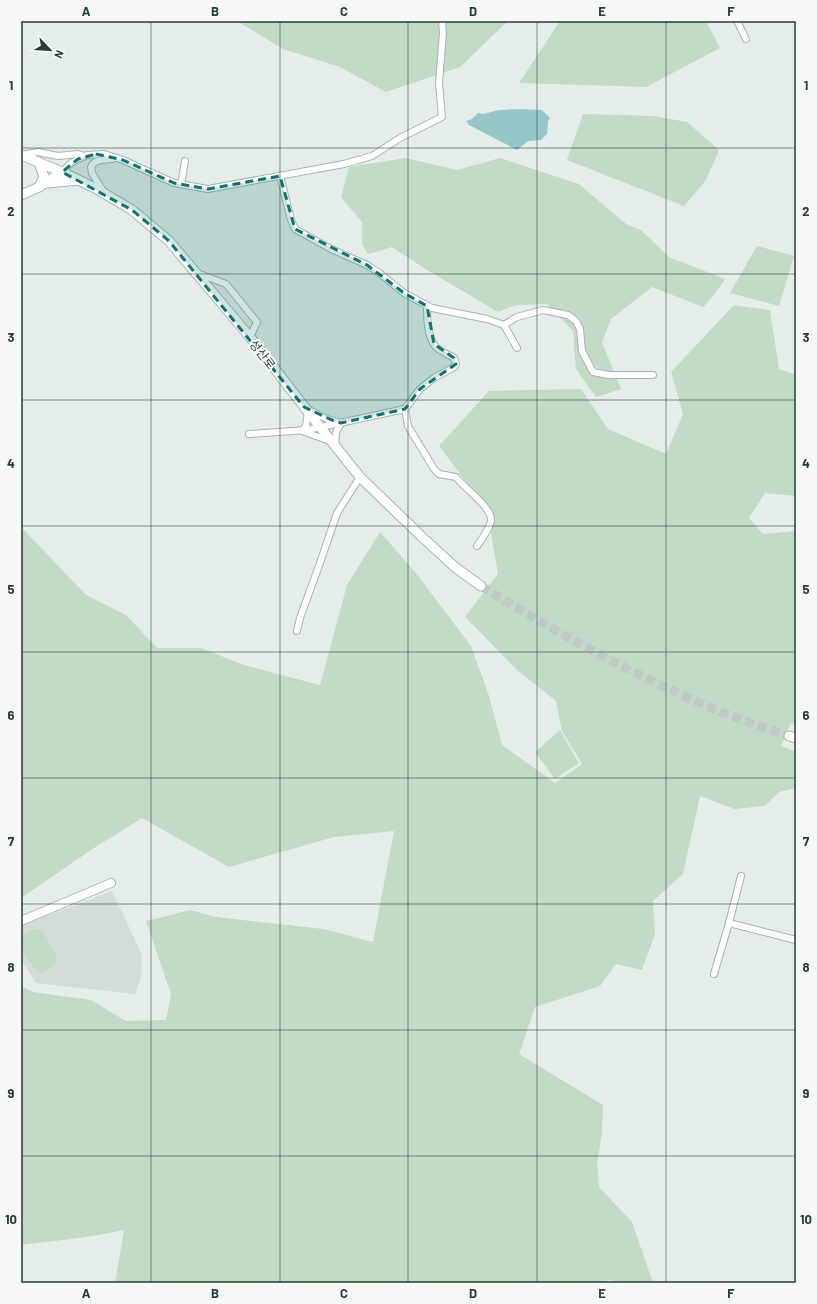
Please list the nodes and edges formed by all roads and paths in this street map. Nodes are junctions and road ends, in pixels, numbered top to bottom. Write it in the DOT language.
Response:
graph roads {
  1 [pos="442,21"];
  2 [pos="738,21"];
  3 [pos="746,39"];
  4 [pos="21,155"];
  5 [pos="85,156"];
  6 [pos="117,158"];
  7 [pos="185,161"];
  8 [pos="39,162"];
  9 [pos="62,172"];
  10 [pos="280,176"];
  11 [pos="80,180"];
  12 [pos="181,184"];
  13 [pos="43,185"];
  14 [pos="103,193"];
  15 [pos="21,195"];
  16 [pos="196,272"];
  17 [pos="427,306"];
  18 [pos="504,325"];
  19 [pos="250,337"];
  20 [pos="517,348"];
  21 [pos="653,375"];
  22 [pos="306,409"];
  23 [pos="405,409"];
  24 [pos="341,423"];
  25 [pos="320,428"];
  26 [pos="302,431"];
  27 [pos="249,434"];
  28 [pos="333,444"];
  29 [pos="360,477"];
  30 [pos="477,546"];
  31 [pos="480,586"];
  32 [pos="297,631"];
  33 [pos="741,876"];
  34 [pos="111,883"];
  35 [pos="21,921"];
  36 [pos="729,923"];
  37 [pos="796,940"];
  38 [pos="714,974"];
  1 -- 10 [label="street"];
  2 -- 3 [label="street"];
  4 -- 5 [label="street"];
  4 -- 8 [label="main road, 성산로"];
  5 -- 6 [label="street"];
  5 -- 9 [label="street"];
  6 -- 12 [label="street"];
  6 -- 14 [label="street"];
  7 -- 12 [label="street"];
  8 -- 9 [label="main road, 성산로"];
  8 -- 13 [label="main road"];
  9 -- 11 [label="main road, 성산로"];
  9 -- 13 [label="main road"];
  10 -- 12 [label="street"];
  10 -- 17 [label="street"];
  11 -- 13 [label="main road"];
  11 -- 14 [label="main road, 성산로"];
  13 -- 15 [label="main road"];
  14 -- 16 [label="main road, 성산로"];
  16 -- 19 [label="main road, 성산로"];
  16 -- 19 [label="street"];
  17 -- 18 [label="street"];
  17 -- 23 [label="street"];
  18 -- 20 [label="street"];
  18 -- 21 [label="street"];
  19 -- 22 [label="main road, 성산로"];
  22 -- 24 [label="street"];
  22 -- 25 [label="main road, 성산로"];
  22 -- 26 [label="street"];
  23 -- 24 [label="street"];
  23 -- 30 [label="street"];
  24 -- 25 [label="street"];
  24 -- 28 [label="street"];
  25 -- 26 [label="street"];
  25 -- 28 [label="main road, 성산로"];
  26 -- 27 [label="street"];
  26 -- 28 [label="street"];
  28 -- 29 [label="main road, 성산로"];
  29 -- 31 [label="main road, 성산로"];
  29 -- 32 [label="street"];
  33 -- 36 [label="street"];
  34 -- 35 [label="street"];
  36 -- 37 [label="street"];
  36 -- 38 [label="street"];
}
